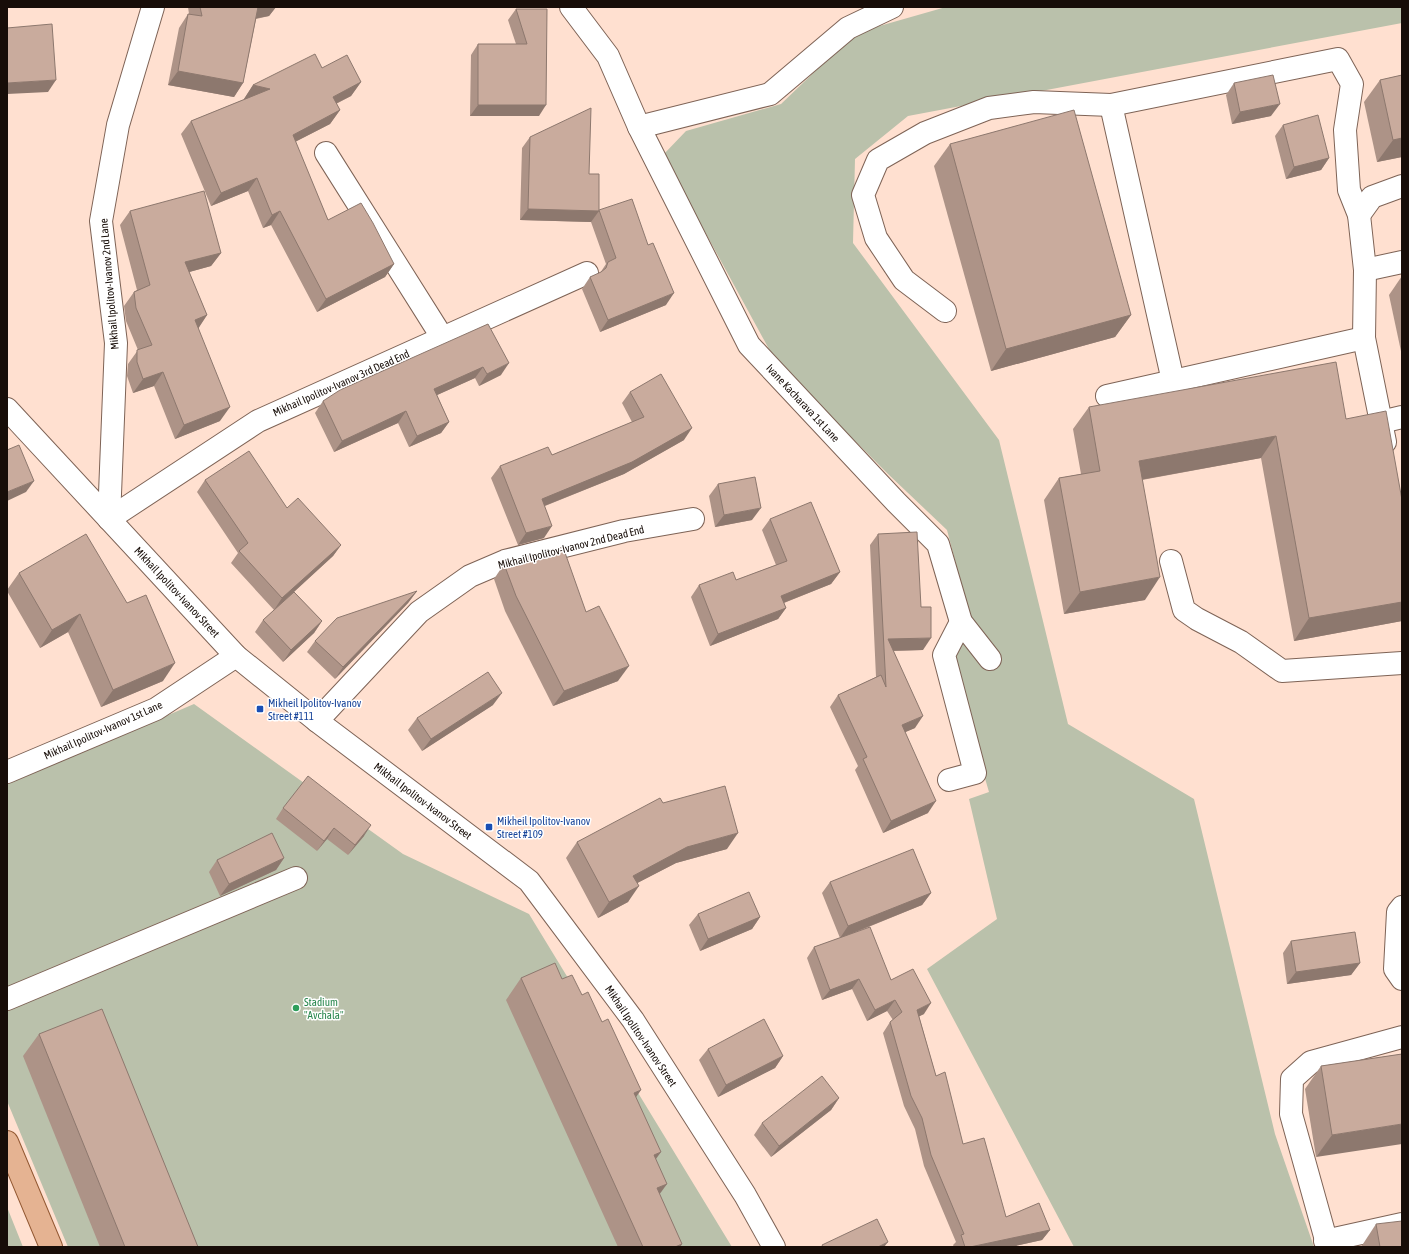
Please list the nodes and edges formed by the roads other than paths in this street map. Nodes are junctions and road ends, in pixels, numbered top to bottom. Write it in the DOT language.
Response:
graph roads {
  1 [pos="153,7"];
  2 [pos="571,7"];
  3 [pos="892,7"];
  4 [pos="1112,105"];
  5 [pos="639,127"];
  6 [pos="326,153"];
  7 [pos="1402,186"];
  8 [pos="1359,215"];
  9 [pos="1402,262"];
  10 [pos="1365,270"];
  11 [pos="587,273"];
  12 [pos="945,311"];
  13 [pos="442,337"];
  14 [pos="1364,338"];
  15 [pos="1173,381"];
  16 [pos="1108,396"];
  17 [pos="7,409"];
  18 [pos="1402,417"];
  19 [pos="1381,422"];
  20 [pos="1389,460"];
  21 [pos="109,519"];
  22 [pos="693,519"];
  23 [pos="1171,561"];
  24 [pos="961,622"];
  25 [pos="236,656"];
  26 [pos="990,659"];
  27 [pos="1402,662"];
  28 [pos="317,721"];
  29 [pos="7,772"];
  30 [pos="949,780"];
  31 [pos="296,878"];
  32 [pos="1402,908"];
  33 [pos="1402,979"];
  34 [pos="7,999"];
  35 [pos="1402,1036"];
  36 [pos="7,1142"];
  37 [pos="1402,1224"];
  38 [pos="1327,1244"];
  39 [pos="51,1247"];
  40 [pos="774,1247"];
  1 -- 21 [label="street, Mikhail Ipolitov-Ivanov 2nd Lane"];
  2 -- 5 [label="street, Ivane Kacharava 1st Lane"];
  3 -- 5 [label="street"];
  4 -- 8 [label="street"];
  4 -- 12 [label="street"];
  4 -- 15 [label="street"];
  5 -- 24 [label="street, Ivane Kacharava 1st Lane"];
  6 -- 13 [label="street"];
  7 -- 8 [label="street"];
  8 -- 10 [label="street"];
  9 -- 10 [label="street"];
  10 -- 14 [label="street"];
  11 -- 13 [label="street, Mikhail Ipolitov-Ivanov 3rd Dead End"];
  13 -- 21 [label="street, Mikhail Ipolitov-Ivanov 3rd Dead End"];
  14 -- 15 [label="street"];
  14 -- 19 [label="street"];
  15 -- 16 [label="street"];
  17 -- 21 [label="street, Mikhail Ipolitov-Ivanov Street"];
  18 -- 19 [label="street"];
  19 -- 20 [label="street"];
  21 -- 25 [label="street, Mikhail Ipolitov-Ivanov Street"];
  22 -- 28 [label="street, Mikhail Ipolitov-Ivanov 2nd Dead End"];
  23 -- 27 [label="street"];
  24 -- 26 [label="street, Ivane Kacharava 1st Lane"];
  24 -- 30 [label="street"];
  25 -- 28 [label="street, Mikhail Ipolitov-Ivanov Street"];
  25 -- 29 [label="street, Mikhail Ipolitov-Ivanov 1st Lane"];
  28 -- 40 [label="street, Mikhail Ipolitov-Ivanov Street"];
  31 -- 34 [label="street"];
  32 -- 33 [label="street"];
  35 -- 38 [label="street"];
  36 -- 39 [label="main road"];
  37 -- 38 [label="street"];
}
